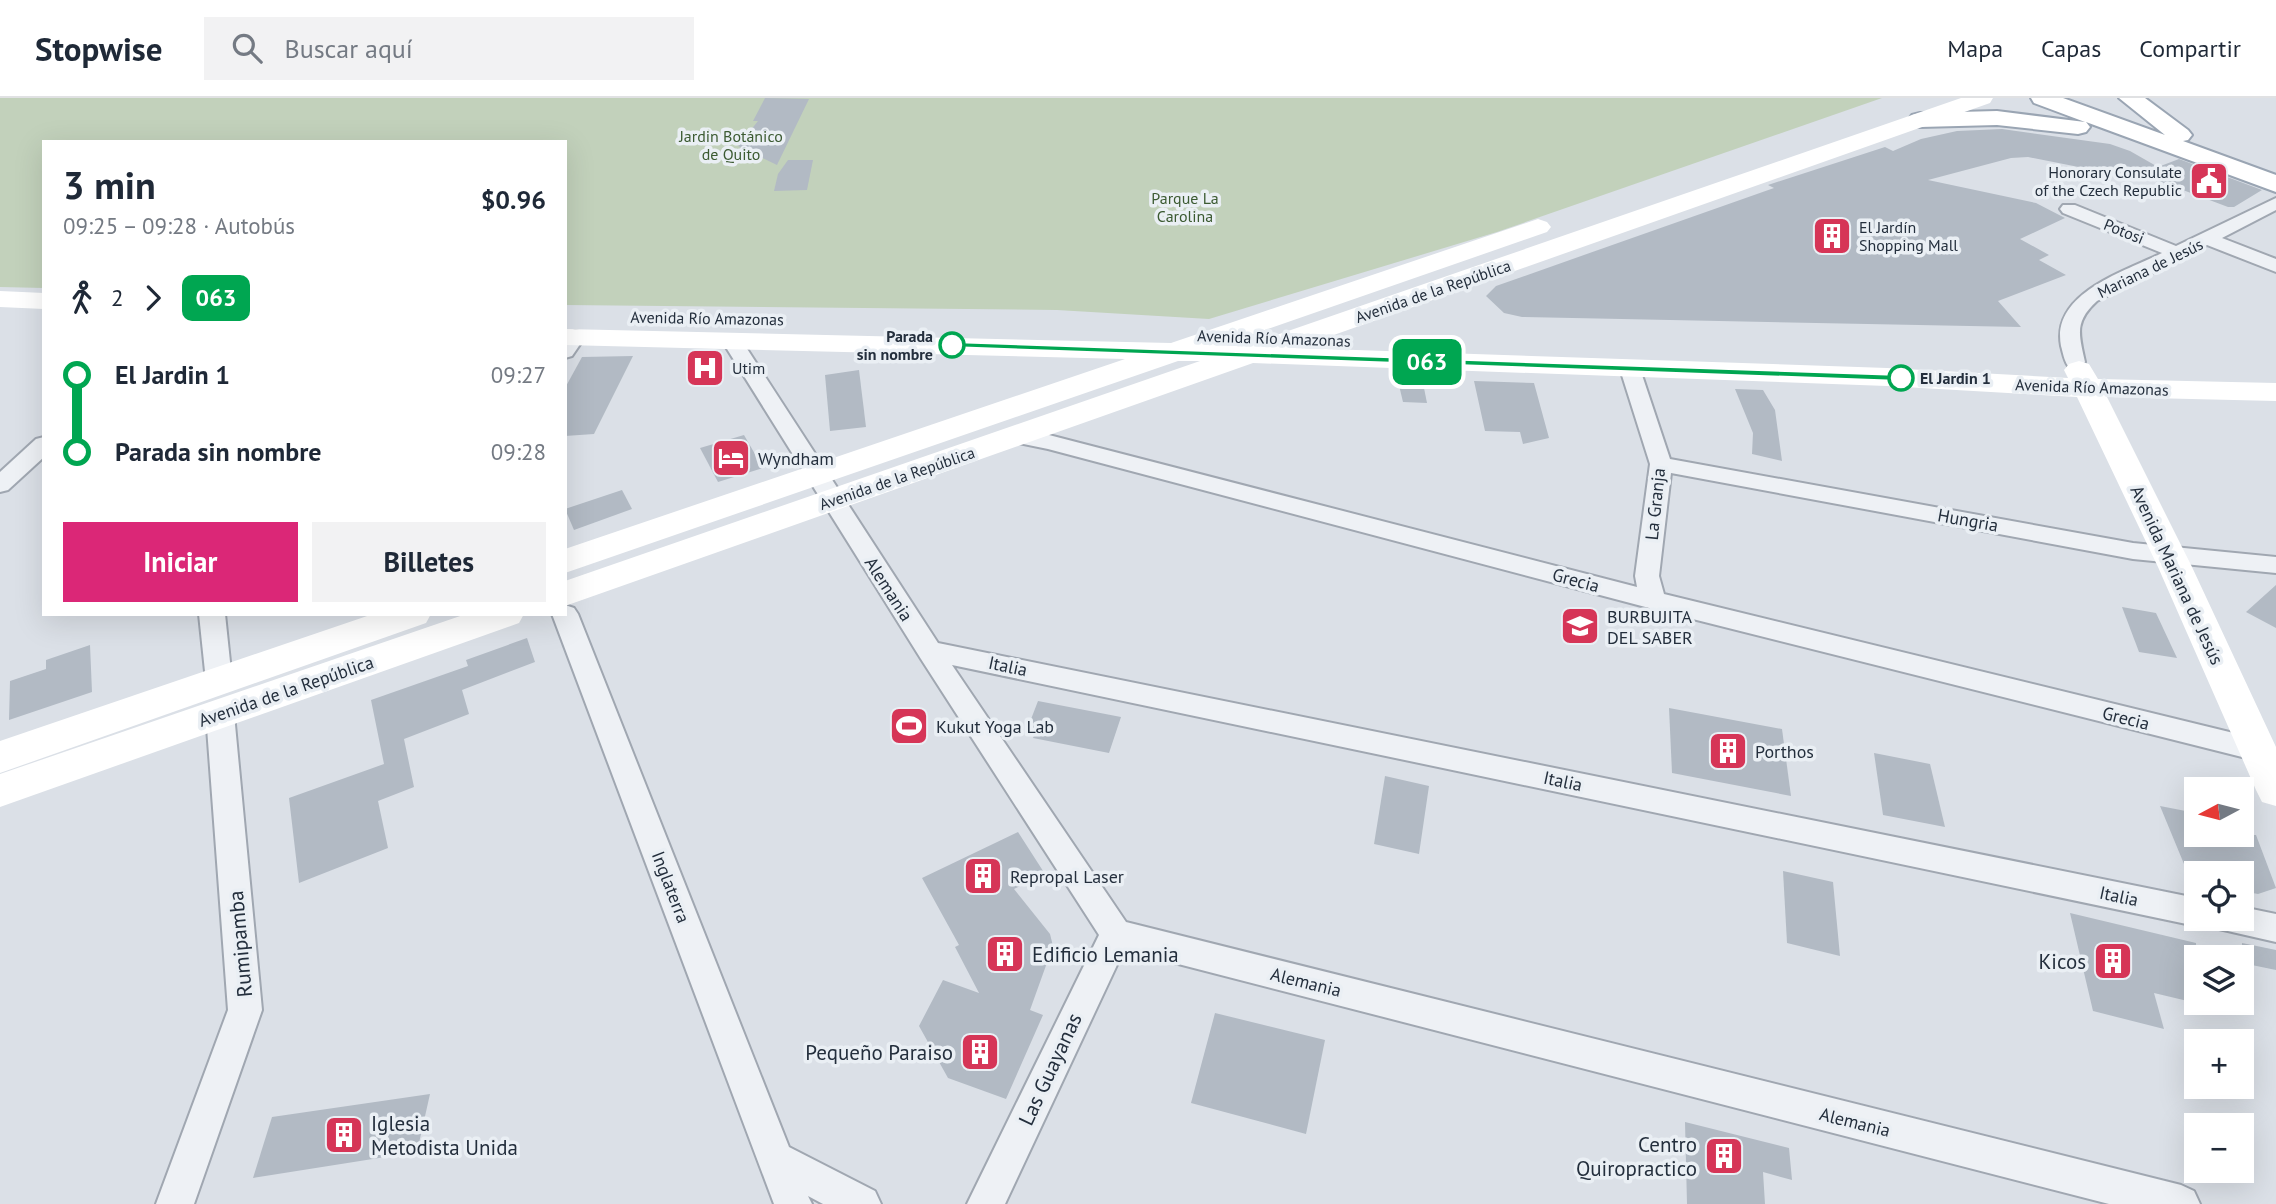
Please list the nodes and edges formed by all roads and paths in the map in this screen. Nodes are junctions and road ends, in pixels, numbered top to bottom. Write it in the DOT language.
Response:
graph roads {
  1 [pos="1982,98"];
  2 [pos="2042,98"];
  3 [pos="2077,98"];
  4 [pos="2130,98"];
  5 [pos="1902,103"];
  6 [pos="1852,120"];
  7 [pos="1920,120"];
  8 [pos="2173,140"];
  9 [pos="2276,169"];
  10 [pos="2276,184"];
  11 [pos="2276,204"];
  12 [pos="2069,209"];
  13 [pos="1561,219"];
  14 [pos="2209,239"];
  15 [pos="2179,254"];
  16 [pos="2276,266"];
  17 [pos="42,301"];
  18 [pos="1389,306"];
  19 [pos="3,307"];
  20 [pos="42,322"];
  21 [pos="568,335"];
  22 [pos="1217,336"];
  23 [pos="1291,340"];
  24 [pos="732,341"];
  25 [pos="1429,344"];
  26 [pos="1005,346"];
  27 [pos="1167,353"];
  28 [pos="1246,356"];
  29 [pos="2276,368"];
  30 [pos="1630,369"];
  31 [pos="2081,375"];
  32 [pos="1060,390"];
  33 [pos="2276,392"];
  34 [pos="1017,436"];
  35 [pos="42,446"];
  36 [pos="1661,464"];
  37 [pos="0,485"];
  38 [pos="824,488"];
  39 [pos="2169,554"];
  40 [pos="567,560"];
  41 [pos="2276,565"];
  42 [pos="567,593"];
  43 [pos="1653,600"];
  44 [pos="212,616"];
  45 [pos="407,616"];
  46 [pos="499,616"];
  47 [pos="566,616"];
  48 [pos="930,653"];
  49 [pos="219,698"];
  50 [pos="2258,750"];
  51 [pos="62,752"];
  52 [pos="0,757"];
  53 [pos="0,763"];
  54 [pos="0,783"];
  55 [pos="2276,790"];
  56 [pos="0,791"];
  57 [pos="2184,910"];
  58 [pos="2254,924"];
  59 [pos="2276,928"];
  60 [pos="1116,934"];
  61 [pos="776,1160"];
  62 [pos="175,1204"];
  63 [pos="793,1204"];
  64 [pos="862,1204"];
  65 [pos="986,1204"];
  66 [pos="2181,1204"];
  1 -- 7 [label="main road, Avenida de la República"];
  2 -- 8 [label="main road"];
  3 -- 8 [label="main road"];
  4 -- 8 [label="main road"];
  5 -- 6 [label="main road"];
  7 -- 8 [label="main road"];
  7 -- 18 [label="main road, Avenida de la República"];
  8 -- 9 [label="main road"];
  8 -- 10 [label="main road"];
  11 -- 14 [label="street, Mariana de Jesús"];
  12 -- 15 [label="street, Potosi"];
  13 -- 22 [label="main road, Avenida de la República"];
  14 -- 15 [label="street, Mariana de Jesús"];
  14 -- 16 [label="street"];
  15 -- 31 [label="street, Mariana de Jesús"];
  17 -- 19 [label="main road"];
  18 -- 23 [label="main road, Avenida de la República"];
  18 -- 25 [label="main road"];
  19 -- 20 [label="main road"];
  21 -- 22 [label="main road, Avenida Río Amazonas"];
  21 -- 24 [label="main road, Avenida Río Amazonas"];
  22 -- 23 [label="main road, Avenida Río Amazonas"];
  22 -- 27 [label="main road, Avenida de la República"];
  23 -- 25 [label="main road, Avenida Río Amazonas"];
  23 -- 28 [label="main road, Avenida de la República"];
  24 -- 26 [label="main road, Avenida Río Amazonas"];
  24 -- 38 [label="street, Alemania"];
  25 -- 31 [label="main road, Avenida Río Amazonas"];
  26 -- 27 [label="main road, Avenida Río Amazonas"];
  26 -- 32 [label="main road"];
  27 -- 28 [label="main road, Avenida Río Amazonas"];
  27 -- 32 [label="main road, Avenida de la República"];
  28 -- 30 [label="main road, Avenida Río Amazonas"];
  28 -- 34 [label="main road, Avenida de la República"];
  29 -- 31 [label="main road, Avenida Río Amazonas"];
  30 -- 31 [label="main road, Avenida Río Amazonas"];
  30 -- 36 [label="street, La Granja"];
  31 -- 33 [label="main road, Avenida Río Amazonas"];
  31 -- 39 [label="main road, Avenida Mariana de Jesús"];
  32 -- 38 [label="main road, Avenida de la República"];
  34 -- 38 [label="main road, Avenida de la República"];
  34 -- 43 [label="street, Grecia"];
  35 -- 37 [label="street"];
  36 -- 39 [label="street, Hungria"];
  36 -- 43 [label="street, La Granja"];
  38 -- 40 [label="main road, Avenida de la República"];
  38 -- 42 [label="main road, Avenida de la República"];
  38 -- 48 [label="street, Alemania"];
  39 -- 41 [label="street, Hungria"];
  39 -- 50 [label="main road, Avenida Mariana de Jesús"];
  43 -- 50 [label="street, Grecia"];
  44 -- 49 [label="street, Rumipamba"];
  45 -- 49 [label="main road, Avenida de la República"];
  46 -- 49 [label="main road, Avenida de la República"];
  47 -- 61 [label="street, Inglaterra"];
  48 -- 57 [label="street, Italia"];
  48 -- 60 [label="street, Alemania"];
  49 -- 51 [label="main road, Avenida de la República"];
  49 -- 62 [label="street, Rumipamba"];
  50 -- 55 [label="main road, Avenida Mariana de Jesús"];
  51 -- 52 [label="main road, Avenida de la República"];
  51 -- 53 [label="main road, Avenida de la República"];
  51 -- 54 [label="main road, Avenida de la República"];
  51 -- 56 [label="main road, Avenida de la República"];
  58 -- 59 [label="street"];
  60 -- 65 [label="street, Las Guayanas"];
  60 -- 66 [label="street, Alemania"];
  61 -- 63 [label="street, Inglaterra"];
  61 -- 64 [label="street"];
}
